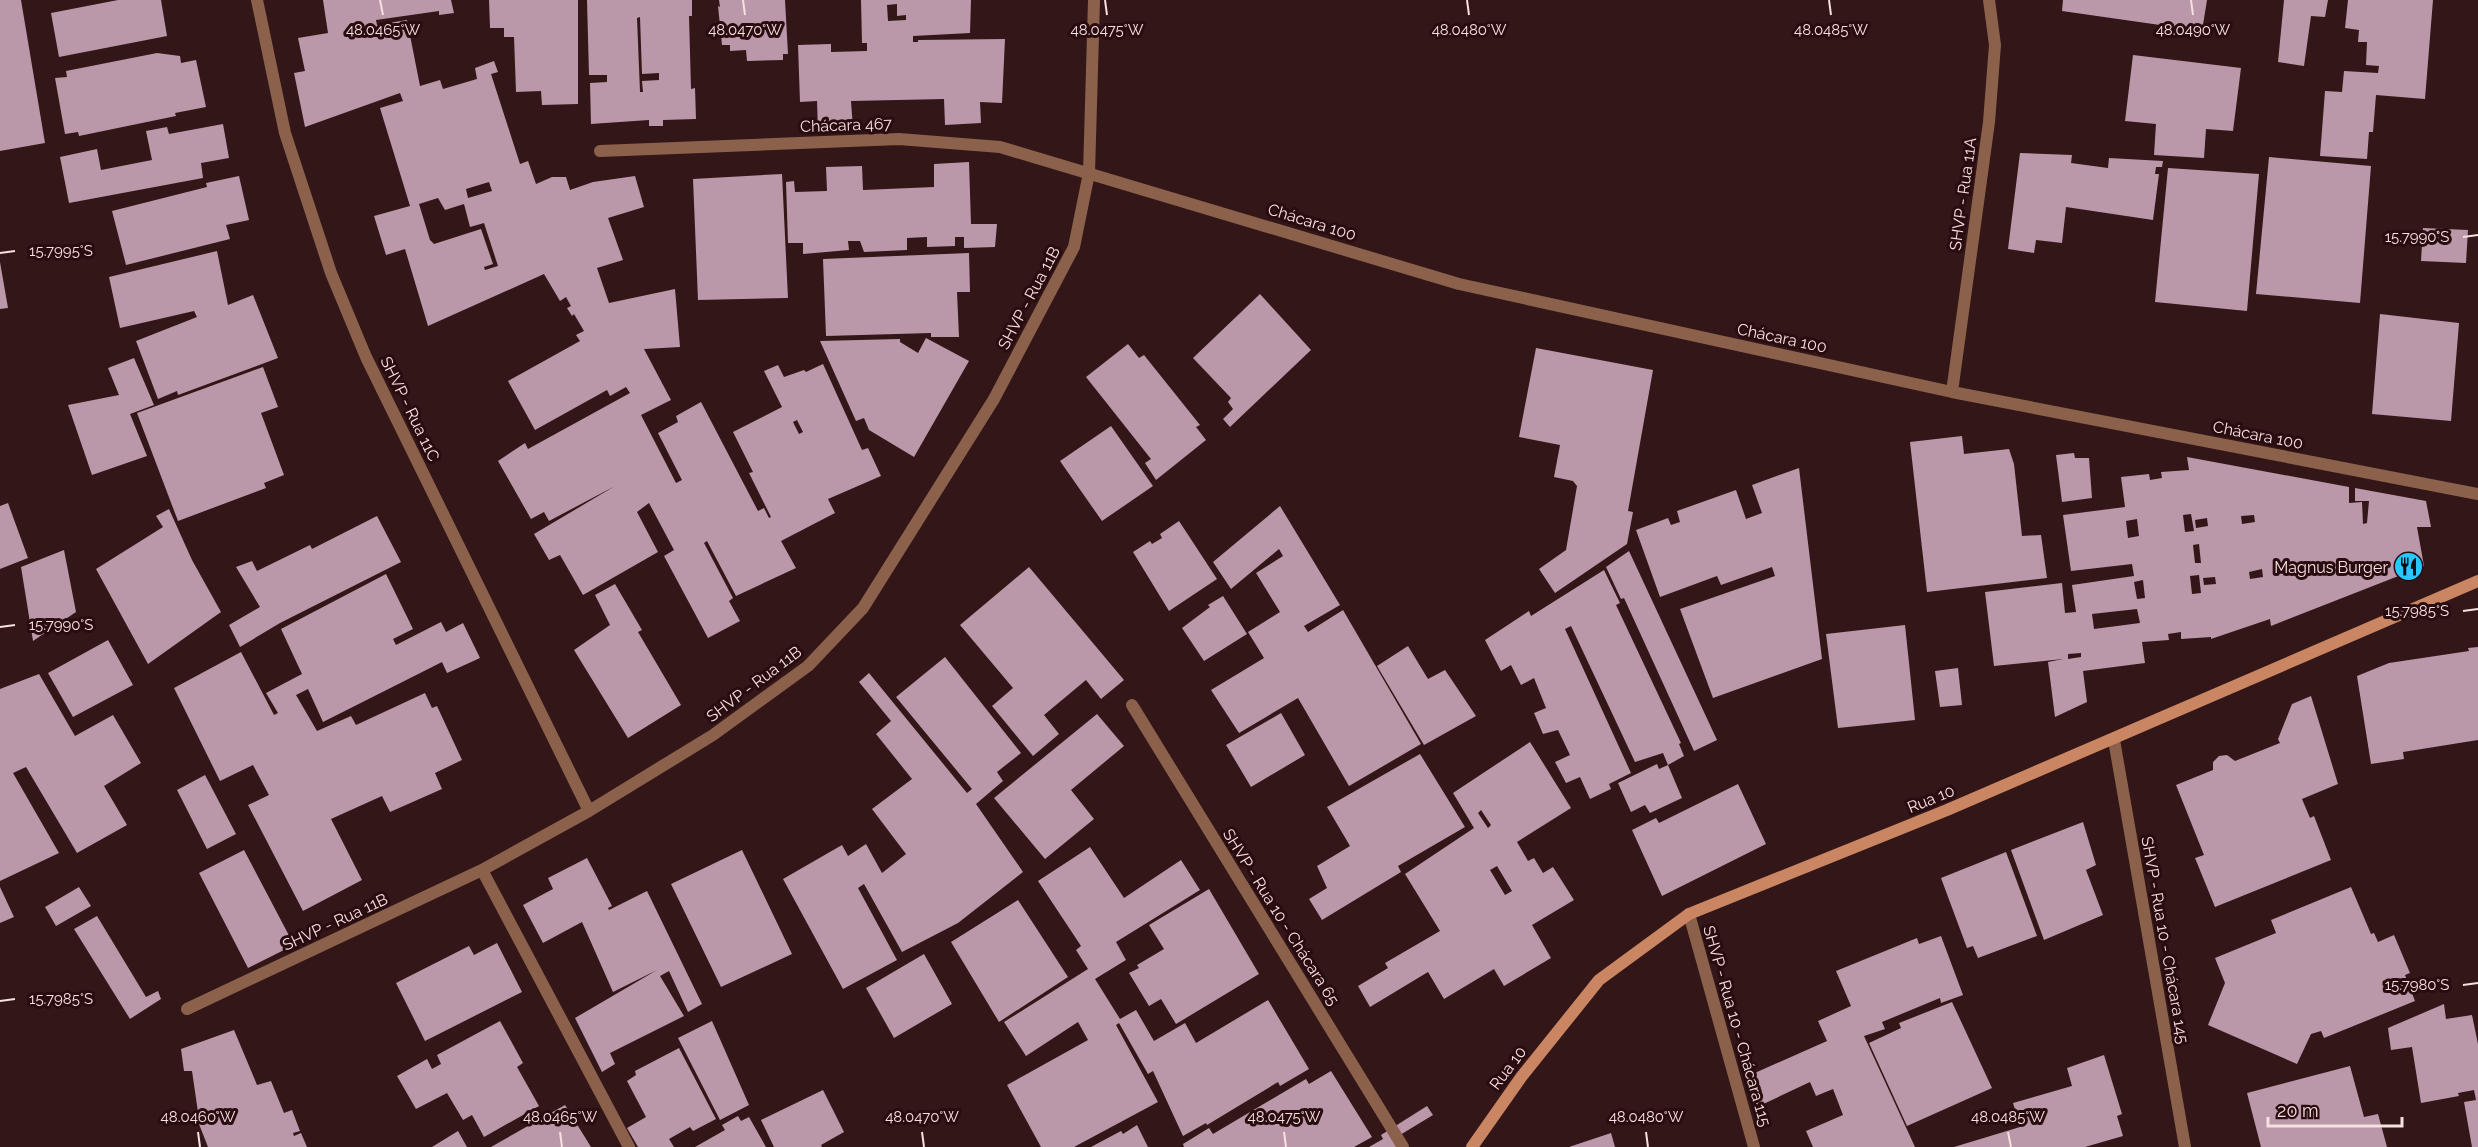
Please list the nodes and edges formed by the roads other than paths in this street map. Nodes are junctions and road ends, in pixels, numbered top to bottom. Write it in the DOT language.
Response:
graph roads {
  1 [pos="257,0"];
  2 [pos="1094,0"];
  3 [pos="1989,0"];
  4 [pos="600,151"];
  5 [pos="1089,173"];
  6 [pos="1952,392"];
  7 [pos="2478,494"];
  8 [pos="2478,581"];
  9 [pos="1132,705"];
  10 [pos="2114,740"];
  11 [pos="589,811"];
  12 [pos="482,870"];
  13 [pos="1689,914"];
  14 [pos="187,1009"];
  15 [pos="629,1147"];
  16 [pos="1403,1147"];
  17 [pos="1472,1147"];
  18 [pos="1754,1147"];
  19 [pos="2185,1147"];
  1 -- 11 [label="street, SHVP - Rua 11C"];
  2 -- 5 [label="street, SHVP - Rua 11B"];
  3 -- 6 [label="street, SHVP - Rua 11A"];
  4 -- 5 [label="street, Chácara 467"];
  5 -- 6 [label="street, Chácara 100"];
  5 -- 11 [label="street, SHVP - Rua 11B"];
  6 -- 7 [label="street, Chácara 100"];
  8 -- 10 [label="street, Rua 10"];
  9 -- 16 [label="street, SHVP - Rua 10 - Chácara 65"];
  10 -- 13 [label="street, Rua 10"];
  10 -- 19 [label="street, SHVP - Rua 10 - Chácara 145"];
  11 -- 12 [label="street, SHVP - Rua 11B"];
  12 -- 14 [label="street, SHVP - Rua 11B"];
  12 -- 15 [label="street"];
  13 -- 17 [label="street, Rua 10"];
  13 -- 18 [label="street, SHVP - Rua 10 - Chácara 115"];
}
